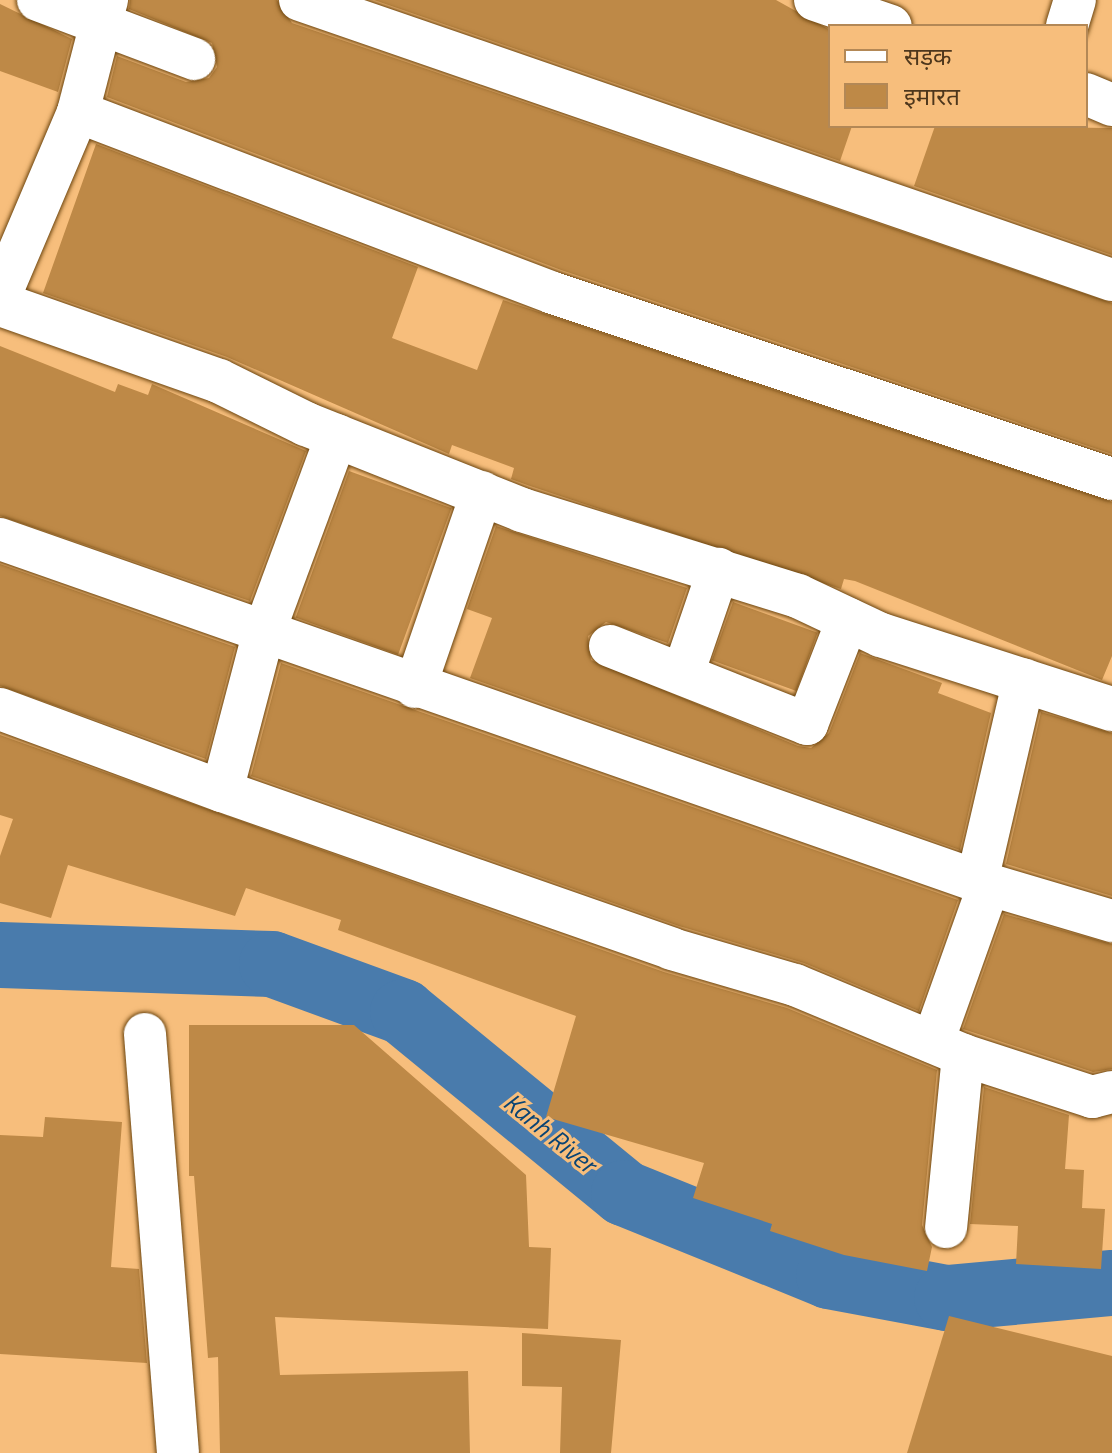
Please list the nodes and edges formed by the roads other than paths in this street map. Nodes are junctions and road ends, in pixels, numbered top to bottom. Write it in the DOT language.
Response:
graph roads {
  1 [pos="38,0"];
  2 [pos="300,0"];
  3 [pos="815,0"];
  4 [pos="1075,0"];
  5 [pos="104,12"];
  6 [pos="885,24"];
  7 [pos="1068,24"];
  8 [pos="194,59"];
  9 [pos="1088,95"];
  10 [pos="1112,105"];
  11 [pos="78,112"];
  12 [pos="1112,280"];
  13 [pos="0,296"];
  14 [pos="0,304"];
  15 [pos="337,435"];
  16 [pos="1112,479"];
  17 [pos="482,492"];
  18 [pos="0,539"];
  19 [pos="719,569"];
  20 [pos="848,619"];
  21 [pos="263,635"];
  22 [pos="610,646"];
  23 [pos="684,671"];
  24 [pos="1024,679"];
  25 [pos="415,687"];
  26 [pos="0,709"];
  27 [pos="1112,709"];
  28 [pos="222,791"];
  29 [pos="983,883"];
  30 [pos="1112,921"];
  31 [pos="145,1034"];
  32 [pos="948,1049"];
  33 [pos="1112,1092"];
  34 [pos="946,1227"];
  35 [pos="178,1453"];
  1 -- 5 [label="street"];
  2 -- 12 [label="street"];
  3 -- 6 [label="street"];
  4 -- 7 [label="street"];
  5 -- 8 [label="street"];
  5 -- 11 [label="street"];
  9 -- 10 [label="street"];
  11 -- 13 [label="street"];
  11 -- 16 [label="street"];
  14 -- 15 [label="street"];
  15 -- 17 [label="street"];
  15 -- 21 [label="street"];
  17 -- 19 [label="street"];
  17 -- 25 [label="street"];
  18 -- 21 [label="street"];
  19 -- 20 [label="street"];
  19 -- 23 [label="street"];
  20 -- 23 [label="street"];
  20 -- 24 [label="street"];
  21 -- 25 [label="street"];
  21 -- 28 [label="street"];
  22 -- 23 [label="street"];
  24 -- 27 [label="street"];
  24 -- 29 [label="street"];
  25 -- 29 [label="street"];
  26 -- 28 [label="street"];
  28 -- 32 [label="street"];
  29 -- 30 [label="street"];
  29 -- 32 [label="street"];
  31 -- 35 [label="street"];
  32 -- 33 [label="street"];
  32 -- 34 [label="street"];
}
